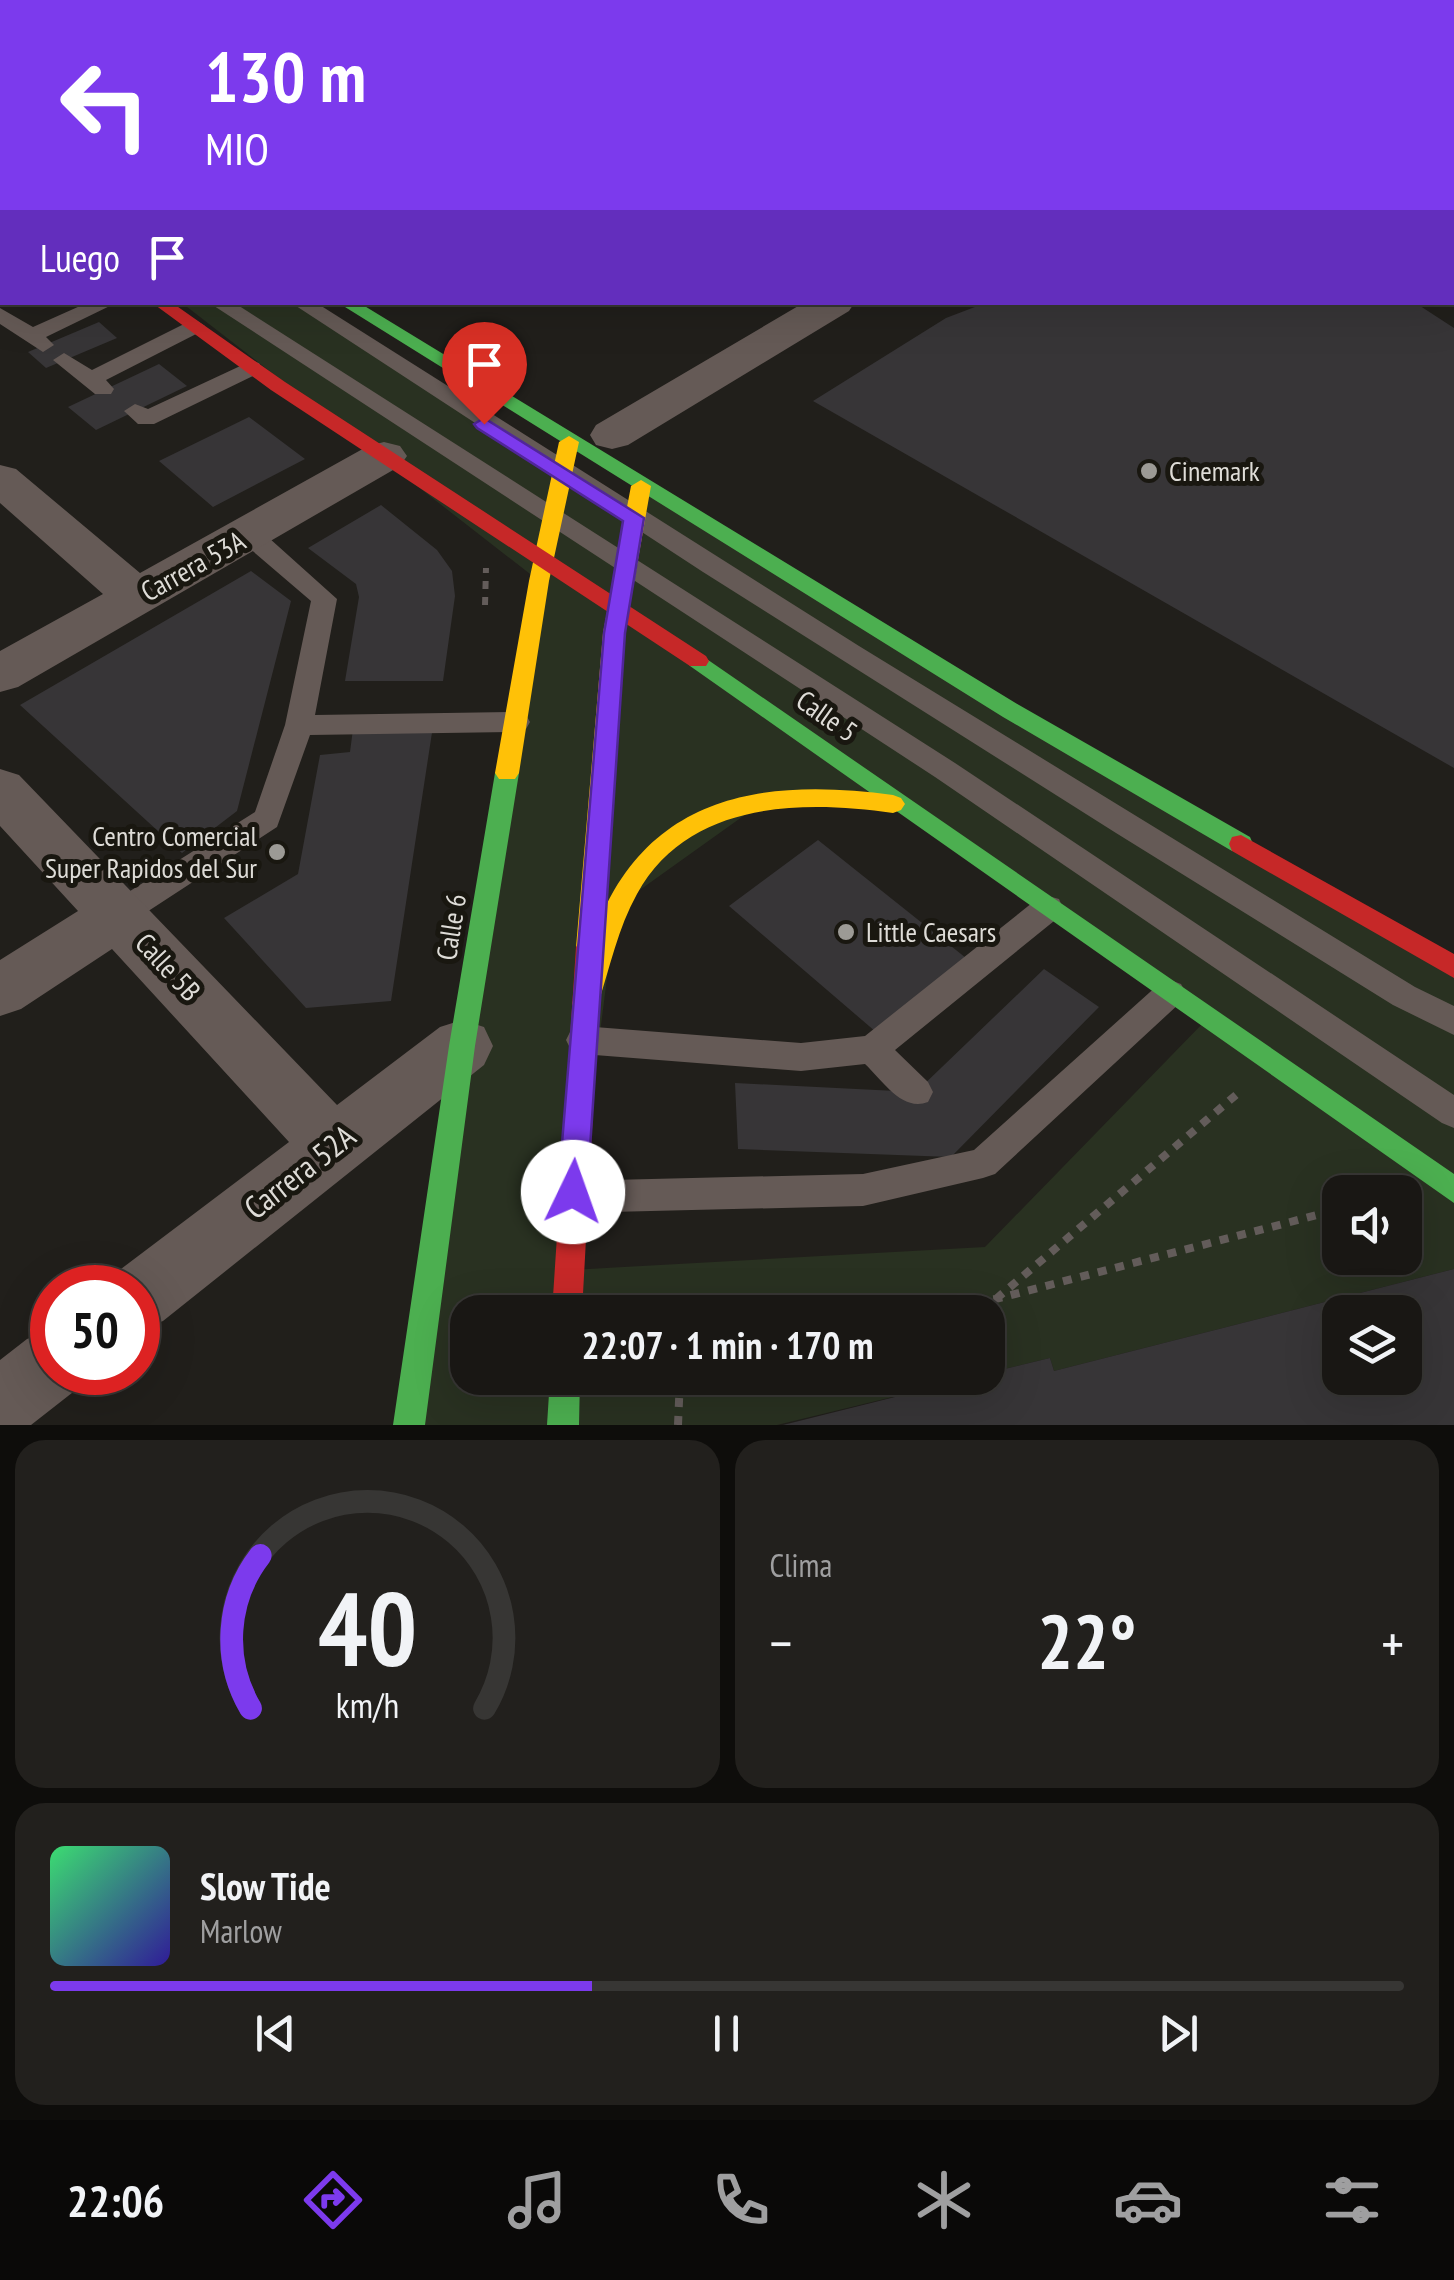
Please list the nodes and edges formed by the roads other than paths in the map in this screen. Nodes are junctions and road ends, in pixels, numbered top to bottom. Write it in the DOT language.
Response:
graph roads {
  1 [pos="102,305"];
  2 [pos="163,305"];
  3 [pos="223,305"];
  4 [pos="305,305"];
  5 [pos="349,305"];
  6 [pos="830,305"];
  7 [pos="0,314"];
  8 [pos="194,326"];
  9 [pos="64,360"];
  10 [pos="251,368"];
  11 [pos="135,411"];
  12 [pos="612,435"];
  13 [pos="569,442"];
  14 [pos="384,456"];
  15 [pos="562,472"];
  16 [pos="0,479"];
  17 [pos="641,486"];
  18 [pos="554,516"];
  19 [pos="634,518"];
  20 [pos="250,535"];
  21 [pos="544,559"];
  22 [pos="626,562"];
  23 [pos="137,597"];
  24 [pos="618,607"];
  25 [pos="0,674"];
  26 [pos="516,722"];
  27 [pos="299,725"];
  28 [pos="0,790"];
  29 [pos="904,807"];
  30 [pos="1048,908"];
  31 [pos="119,914"];
  32 [pos="1454,967"];
  33 [pos="0,991"];
  34 [pos="1170,993"];
  35 [pos="585,1004"];
  36 [pos="1454,1021"];
  37 [pos="582,1040"];
  38 [pos="462,1046"];
  39 [pos="872,1050"];
  40 [pos="916,1092"];
  41 [pos="1454,1113"];
  42 [pos="334,1146"];
  43 [pos="1454,1190"];
  44 [pos="573,1192"];
  45 [pos="160,1281"];
  46 [pos="568,1295"];
  47 [pos="30,1381"];
  48 [pos="564,1395"];
  49 [pos="0,1404"];
  50 [pos="408,1425"];
  51 [pos="563,1425"];
  1 -- 7 [label="lane"];
  2 -- 8 [label="main road, Calle 5"];
  3 -- 18 [label="lane"];
  4 -- 15 [label="lane"];
  5 -- 13 [label="main road"];
  6 -- 12 [label="street"];
  8 -- 9 [label="lane"];
  8 -- 10 [label="main road, Calle 5"];
  10 -- 11 [label="lane"];
  10 -- 14 [label="main road, Calle 5"];
  13 -- 15 [label="main road, Calle 6"];
  13 -- 17 [label="main road"];
  14 -- 20 [label="street, Carrera 53A"];
  14 -- 21 [label="main road, Calle 5"];
  15 -- 18 [label="main road, Calle 6"];
  15 -- 19 [label="lane"];
  16 -- 23 [label="street"];
  17 -- 19 [label="main road"];
  17 -- 32 [label="main road"];
  18 -- 21 [label="main road, Calle 6"];
  18 -- 22 [label="lane"];
  19 -- 22 [label="main road"];
  19 -- 36 [label="lane"];
  20 -- 23 [label="street, Carrera 53A"];
  20 -- 27 [label="lane"];
  21 -- 24 [label="main road, Calle 5"];
  21 -- 26 [label="main road, Calle 6"];
  22 -- 24 [label="main road"];
  22 -- 41 [label="lane"];
  23 -- 25 [label="street, Carrera 53A"];
  24 -- 29 [label="main road, Calle 5"];
  24 -- 35 [label="main road"];
  26 -- 27 [label="lane"];
  26 -- 38 [label="main road, Calle 6"];
  27 -- 31 [label="lane"];
  28 -- 31 [label="street, Calle 5B"];
  29 -- 30 [label="main road, Calle 5"];
  29 -- 35 [label="main road"];
  30 -- 34 [label="main road, Calle 5"];
  30 -- 39 [label="lane"];
  31 -- 33 [label="street"];
  31 -- 42 [label="street, Calle 5B"];
  34 -- 43 [label="main road, Calle 5"];
  34 -- 44 [label="lane"];
  35 -- 37 [label="main road"];
  37 -- 39 [label="lane"];
  37 -- 44 [label="main road"];
  38 -- 42 [label="street, Carrera 52A"];
  38 -- 50 [label="main road, Calle 6"];
  39 -- 40 [label="lane"];
  42 -- 45 [label="street, Carrera 52A"];
  44 -- 46 [label="main road"];
  47 -- 49 [label="street"];
  48 -- 51 [label="main road"];
}
